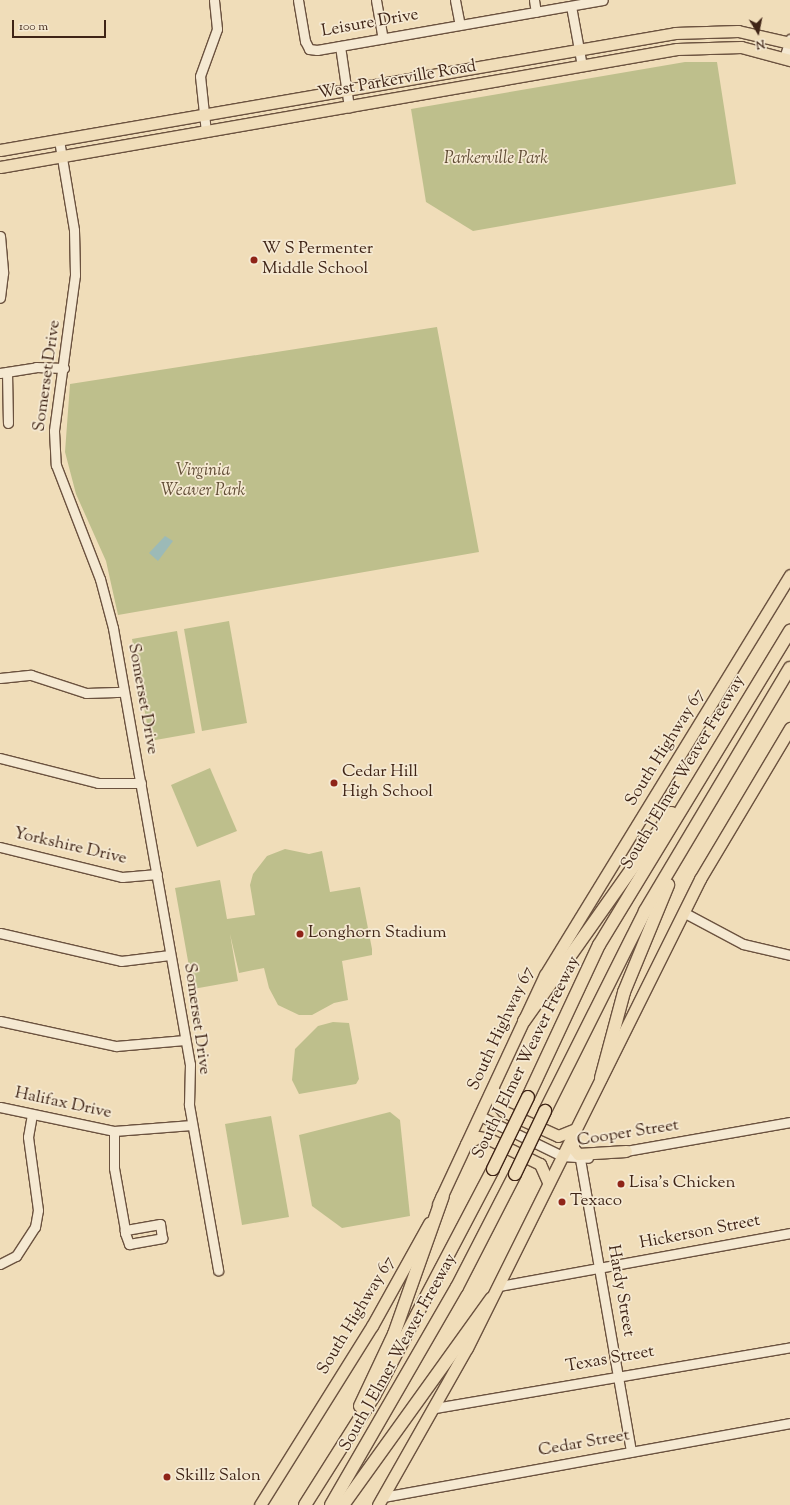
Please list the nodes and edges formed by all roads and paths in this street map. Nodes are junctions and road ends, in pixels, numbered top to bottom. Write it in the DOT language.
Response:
graph roads {
  1 [pos="214,0"];
  2 [pos="298,0"];
  3 [pos="376,0"];
  4 [pos="455,0"];
  5 [pos="534,0"];
  6 [pos="603,0"];
  7 [pos="571,6"];
  8 [pos="536,12"];
  9 [pos="460,25"];
  10 [pos="675,33"];
  11 [pos="383,38"];
  12 [pos="790,41"];
  13 [pos="340,46"];
  14 [pos="677,49"];
  15 [pos="579,50"];
  16 [pos="787,59"];
  17 [pos="582,66"];
  18 [pos="435,75"];
  19 [pos="346,90"];
  20 [pos="301,98"];
  21 [pos="385,101"];
  22 [pos="348,107"];
  23 [pos="202,115"];
  24 [pos="245,125"];
  25 [pos="206,132"];
  26 [pos="59,140"];
  27 [pos="0,150"];
  28 [pos="62,157"];
  29 [pos="0,167"];
  30 [pos="0,236"];
  31 [pos="0,298"];
  32 [pos="64,368"];
  33 [pos="4,373"];
  34 [pos="8,423"];
  35 [pos="790,575"];
  36 [pos="790,620"];
  37 [pos="790,631"];
  38 [pos="783,643"];
  39 [pos="790,668"];
  40 [pos="0,678"];
  41 [pos="790,683"];
  42 [pos="124,692"];
  43 [pos="757,723"];
  44 [pos="790,728"];
  45 [pos="0,758"];
  46 [pos="141,783"];
  47 [pos="693,791"];
  48 [pos="0,847"];
  49 [pos="681,849"];
  50 [pos="157,874"];
  51 [pos="683,912"];
  52 [pos="0,933"];
  53 [pos="170,955"];
  54 [pos="790,955"];
  55 [pos="0,1021"];
  56 [pos="524,1021"];
  57 [pos="185,1040"];
  58 [pos="601,1078"];
  59 [pos="493,1089"];
  60 [pos="0,1107"];
  61 [pos="32,1114"];
  62 [pos="480,1116"];
  63 [pos="790,1122"];
  64 [pos="192,1125"];
  65 [pos="575,1129"];
  66 [pos="114,1131"];
  67 [pos="466,1144"];
  68 [pos="626,1151"];
  69 [pos="562,1156"];
  70 [pos="580,1159"];
  71 [pos="548,1182"];
  72 [pos="443,1196"];
  73 [pos="125,1230"];
  74 [pos="790,1233"];
  75 [pos="0,1264"];
  76 [pos="600,1269"];
  77 [pos="218,1270"];
  78 [pos="499,1286"];
  79 [pos="491,1299"];
  80 [pos="790,1347"];
  81 [pos="618,1374"];
  82 [pos="435,1408"];
  83 [pos="790,1423"];
  84 [pos="345,1440"];
  85 [pos="631,1452"];
  86 [pos="380,1501"];
  87 [pos="260,1505"];
  88 [pos="305,1505"];
  89 [pos="332,1505"];
  90 [pos="342,1505"];
  1 -- 23 [label="street"];
  2 -- 13 [label="street, Leisure Drive"];
  3 -- 11 [label="street"];
  4 -- 9 [label="street"];
  5 -- 8 [label="street"];
  6 -- 7 [label="street, Leisure Drive"];
  7 -- 8 [label="street, Leisure Drive"];
  7 -- 15 [label="street"];
  8 -- 9 [label="street, Leisure Drive"];
  9 -- 11 [label="street, Leisure Drive"];
  10 -- 12 [label="main road, West Parkerville Road"];
  10 -- 14 [label="main road"];
  10 -- 15 [label="main road, West Parkerville Road"];
  11 -- 13 [label="street, Leisure Drive"];
  12 -- 16 [label="street, West Parkerville Road"];
  13 -- 19 [label="street"];
  14 -- 16 [label="main road, West Parkerville Road"];
  14 -- 17 [label="main road, West Parkerville Road"];
  15 -- 17 [label="street"];
  15 -- 18 [label="main road, West Parkerville Road"];
  17 -- 21 [label="main road, West Parkerville Road"];
  18 -- 19 [label="main road, West Parkerville Road"];
  18 -- 21 [label="main road"];
  19 -- 20 [label="main road, West Parkerville Road"];
  19 -- 22 [label="street"];
  20 -- 23 [label="main road, West Parkerville Road"];
  20 -- 24 [label="main road"];
  21 -- 22 [label="main road, West Parkerville Road"];
  22 -- 24 [label="main road, West Parkerville Road"];
  23 -- 25 [label="street"];
  23 -- 26 [label="main road, West Parkerville Road"];
  24 -- 25 [label="main road, West Parkerville Road"];
  25 -- 28 [label="main road, West Parkerville Road"];
  26 -- 27 [label="main road, West Parkerville Road"];
  26 -- 28 [label="street, Somerset Drive"];
  28 -- 29 [label="main road, West Parkerville Road"];
  28 -- 32 [label="street, Somerset Drive"];
  30 -- 31 [label="street"];
  32 -- 33 [label="street"];
  32 -- 42 [label="street, Somerset Drive"];
  33 -- 34 [label="street"];
  35 -- 56 [label="main road, South Highway 67"];
  36 -- 38 [label="highway"];
  37 -- 38 [label="highway, South J Elmer Weaver Freeway"];
  38 -- 47 [label="highway, South J Elmer Weaver Freeway"];
  39 -- 43 [label="highway, South J Elmer Weaver Freeway"];
  40 -- 42 [label="street"];
  41 -- 43 [label="highway"];
  42 -- 46 [label="street, Somerset Drive"];
  43 -- 49 [label="highway, South J Elmer Weaver Freeway"];
  44 -- 51 [label="main road"];
  45 -- 46 [label="street"];
  46 -- 50 [label="street, Somerset Drive"];
  47 -- 56 [label="highway"];
  47 -- 84 [label="highway, South J Elmer Weaver Freeway, bridge"];
  48 -- 50 [label="street, Yorkshire Drive"];
  49 -- 58 [label="highway"];
  49 -- 89 [label="highway, South J Elmer Weaver Freeway, bridge"];
  50 -- 53 [label="street, Somerset Drive"];
  51 -- 54 [label="street"];
  51 -- 58 [label="main road"];
  52 -- 53 [label="street"];
  53 -- 57 [label="street, Somerset Drive"];
  55 -- 57 [label="street"];
  56 -- 59 [label="main road, South Highway 67"];
  57 -- 64 [label="street, Somerset Drive"];
  58 -- 65 [label="main road"];
  59 -- 62 [label="main road, South Highway 67"];
  59 -- 65 [label="main road"];
  60 -- 61 [label="street, Halifax Drive"];
  61 -- 66 [label="street, Halifax Drive"];
  61 -- 75 [label="street"];
  62 -- 67 [label="main road, South Highway 67"];
  62 -- 69 [label="street, Cooper Street"];
  63 -- 68 [label="street, Cooper Street"];
  64 -- 66 [label="street, Halifax Drive"];
  64 -- 77 [label="street, Somerset Drive"];
  65 -- 68 [label="main road"];
  65 -- 69 [label="main road"];
  66 -- 73 [label="street"];
  67 -- 71 [label="main road"];
  67 -- 72 [label="main road, South Highway 67"];
  68 -- 70 [label="street, Cooper Street"];
  69 -- 70 [label="street, Cooper Street"];
  69 -- 71 [label="main road"];
  70 -- 76 [label="street, Hardy Street"];
  71 -- 78 [label="main road"];
  72 -- 84 [label="highway"];
  72 -- 87 [label="main road, South Highway 67"];
  74 -- 76 [label="street, Hickerson Street"];
  76 -- 78 [label="street, Hickerson Street"];
  76 -- 81 [label="street, Hardy Street"];
  78 -- 79 [label="main road"];
  79 -- 82 [label="main road"];
  79 -- 90 [label="highway"];
  80 -- 81 [label="street, Texas Street"];
  81 -- 82 [label="street, Texas Street"];
  81 -- 85 [label="street, Hardy Street"];
  82 -- 86 [label="main road"];
  83 -- 85 [label="street, Cedar Street"];
  84 -- 88 [label="highway, South J Elmer Weaver Freeway"];
  85 -- 86 [label="street, Cedar Street"];
}
